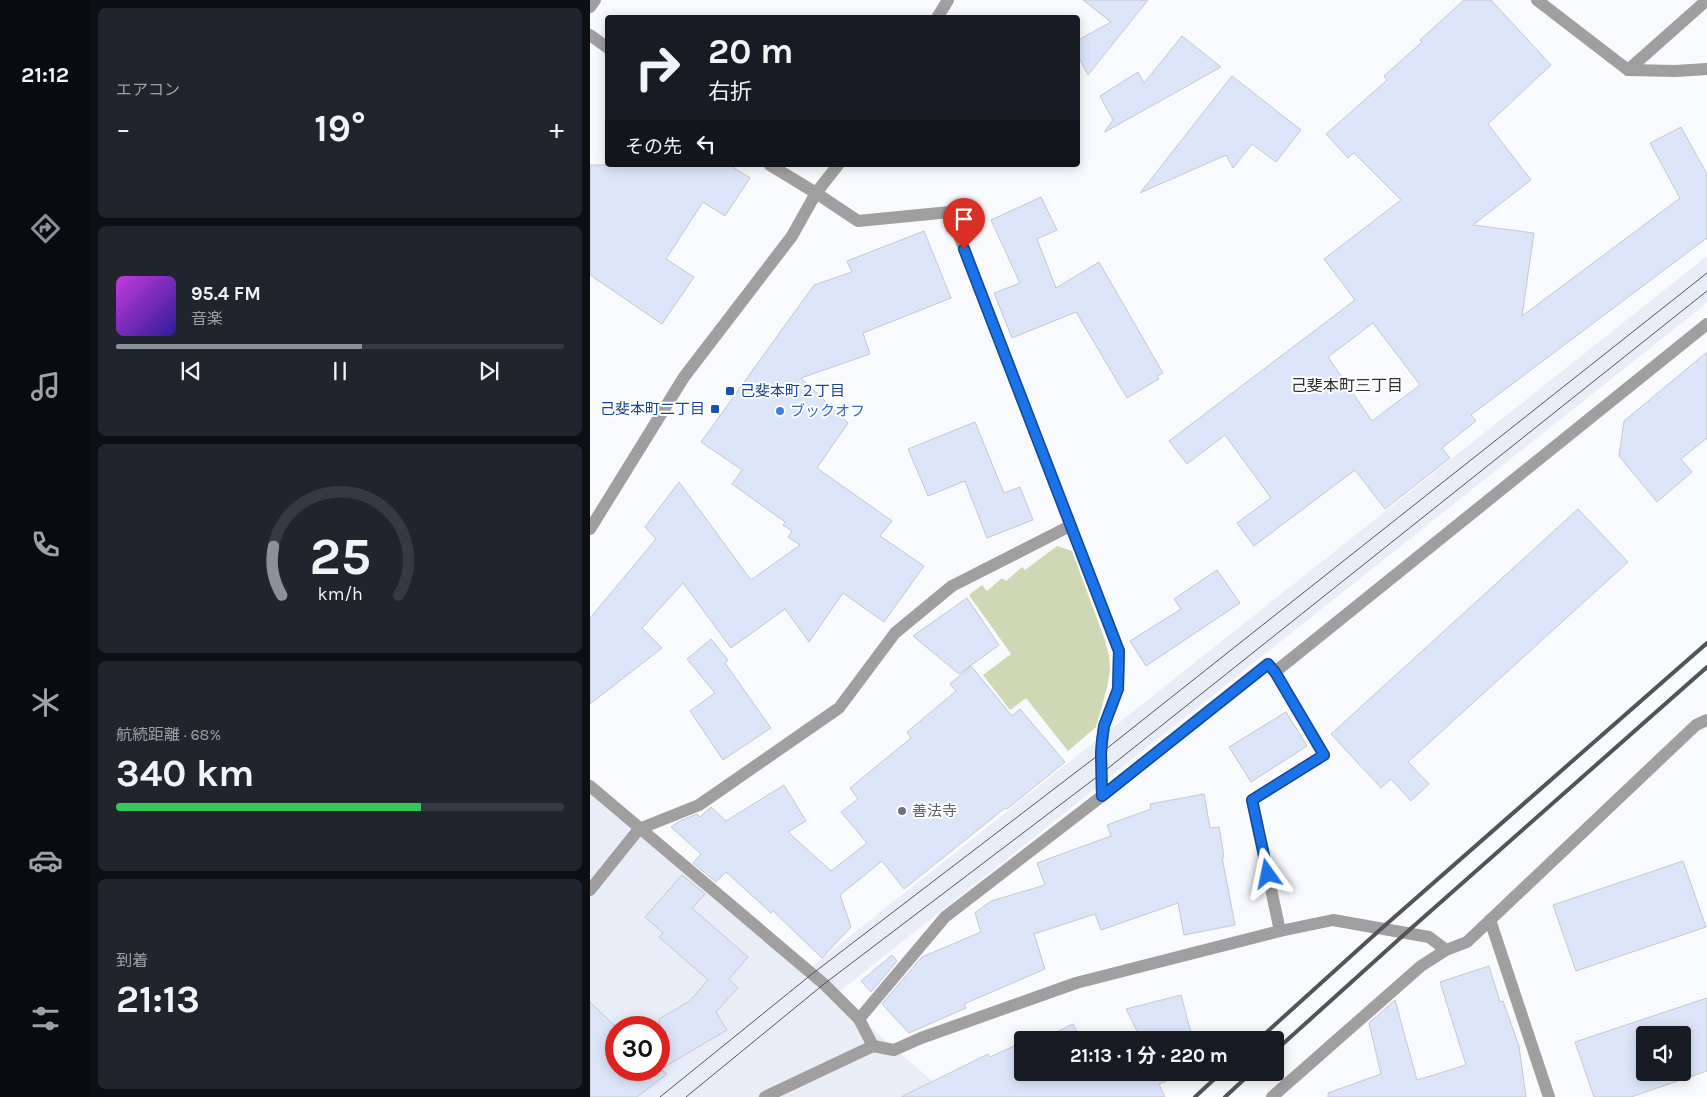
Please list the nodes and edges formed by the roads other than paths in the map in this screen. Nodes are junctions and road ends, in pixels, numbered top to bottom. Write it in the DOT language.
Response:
graph roads {
  1 [pos="595,0"];
  2 [pos="948,0"];
  3 [pos="1537,0"];
  4 [pos="1707,0"];
  5 [pos="590,7"];
  6 [pos="939,15"];
  7 [pos="590,35"];
  8 [pos="605,46"];
  9 [pos="1707,69"];
  10 [pos="1628,70"];
  11 [pos="773,167"];
  12 [pos="836,167"];
  13 [pos="816,193"];
  14 [pos="1707,324"];
  15 [pos="1070,526"];
  16 [pos="590,529"];
  17 [pos="1275,672"];
  18 [pos="1707,720"];
  19 [pos="590,786"];
  20 [pos="1102,796"];
  21 [pos="639,829"];
  22 [pos="590,890"];
  23 [pos="1490,920"];
  24 [pos="1280,931"];
  25 [pos="1446,950"];
  26 [pos="859,1019"];
  27 [pos="873,1046"];
  28 [pos="765,1097"];
  29 [pos="1272,1097"];
  30 [pos="1549,1097"];
  1 -- 5 [label="street"];
  2 -- 6 [label="street"];
  3 -- 10 [label="street"];
  4 -- 10 [label="street"];
  7 -- 8 [label="street"];
  9 -- 10 [label="street"];
  11 -- 13 [label="street"];
  12 -- 13 [label="street"];
  13 -- 15 [label="street"];
  13 -- 16 [label="street"];
  14 -- 17 [label="street"];
  15 -- 20 [label="street"];
  15 -- 21 [label="street"];
  17 -- 20 [label="street"];
  17 -- 24 [label="street"];
  18 -- 23 [label="street"];
  19 -- 21 [label="street"];
  20 -- 26 [label="street"];
  21 -- 22 [label="street"];
  21 -- 26 [label="street"];
  23 -- 25 [label="street"];
  23 -- 30 [label="street"];
  24 -- 25 [label="street"];
  24 -- 27 [label="street"];
  25 -- 29 [label="street"];
  26 -- 27 [label="street"];
  27 -- 28 [label="street"];
}
